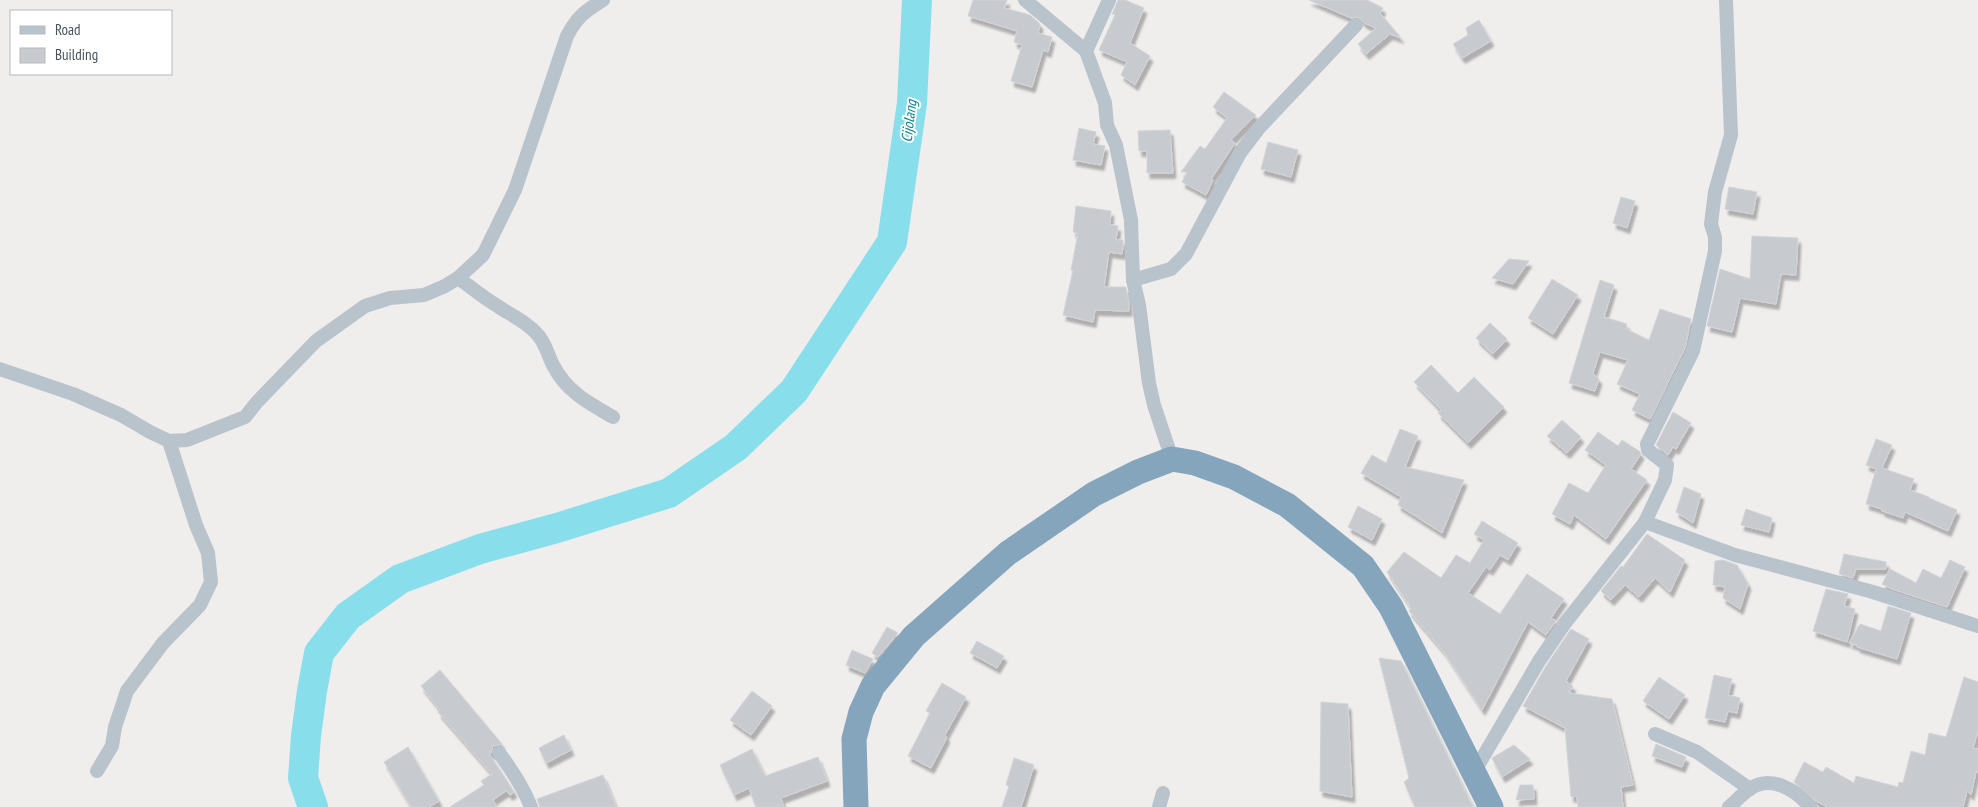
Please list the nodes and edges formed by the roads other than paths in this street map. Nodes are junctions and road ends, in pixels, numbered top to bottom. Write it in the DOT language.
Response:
graph roads {
  1 [pos="603,0"];
  2 [pos="1026,0"];
  3 [pos="1109,0"];
  4 [pos="1726,0"];
  5 [pos="1356,25"];
  6 [pos="1086,51"];
  7 [pos="458,278"];
  8 [pos="1134,280"];
  9 [pos="0,369"];
  10 [pos="613,417"];
  11 [pos="169,441"];
  12 [pos="1172,459"];
  13 [pos="1645,522"];
  14 [pos="1978,626"];
  15 [pos="1655,734"];
  16 [pos="499,753"];
  17 [pos="97,771"];
  18 [pos="1473,774"];
  19 [pos="1750,789"];
  20 [pos="1163,793"];
  21 [pos="531,807"];
  22 [pos="856,807"];
  23 [pos="1159,807"];
  24 [pos="1491,807"];
  25 [pos="1729,807"];
  26 [pos="1810,807"];
  1 -- 7 [label="street"];
  2 -- 6 [label="street"];
  3 -- 6 [label="street"];
  4 -- 13 [label="street"];
  5 -- 8 [label="street"];
  6 -- 8 [label="street"];
  7 -- 10 [label="street"];
  7 -- 11 [label="street"];
  8 -- 12 [label="street"];
  9 -- 11 [label="street"];
  11 -- 17 [label="street"];
  12 -- 18 [label="highway"];
  12 -- 22 [label="highway"];
  13 -- 14 [label="street"];
  13 -- 18 [label="street"];
  15 -- 19 [label="street"];
  16 -- 21 [label="street"];
  18 -- 24 [label="highway"];
  19 -- 25 [label="street"];
  19 -- 26 [label="street"];
  20 -- 23 [label="street"];
}
